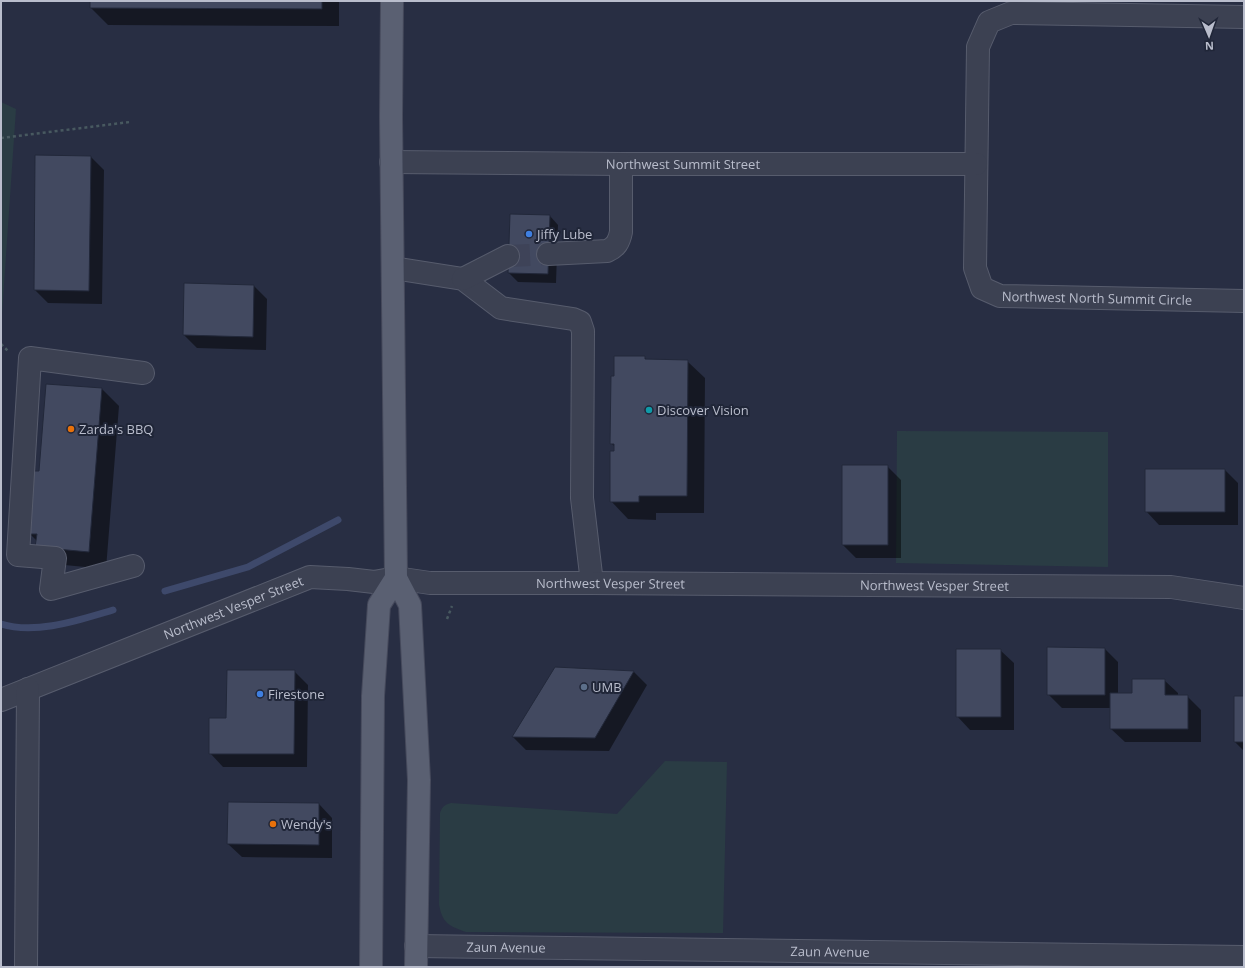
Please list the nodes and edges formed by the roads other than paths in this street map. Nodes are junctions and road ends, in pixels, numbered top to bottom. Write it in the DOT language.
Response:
graph roads {
  1 [pos="392,1"];
  2 [pos="1244,17"];
  3 [pos="391,162"];
  4 [pos="621,164"];
  5 [pos="976,164"];
  6 [pos="548,254"];
  7 [pos="508,256"];
  8 [pos="393,268"];
  9 [pos="463,279"];
  10 [pos="1244,301"];
  11 [pos="143,373"];
  12 [pos="133,566"];
  13 [pos="396,578"];
  14 [pos="592,583"];
  15 [pos="1244,598"];
  16 [pos="28,689"];
  17 [pos="1,700"];
  18 [pos="416,946"];
  19 [pos="1244,957"];
  20 [pos="26,967"];
  21 [pos="371,967"];
  22 [pos="416,967"];
  1 -- 3 [label="main road"];
  2 -- 5 [label="street, Northwest North Summit Circle"];
  3 -- 4 [label="street, Northwest Summit Street"];
  3 -- 8 [label="main road"];
  4 -- 5 [label="street, Northwest Summit Street"];
  4 -- 6 [label="street"];
  5 -- 10 [label="street, Northwest North Summit Circle"];
  7 -- 9 [label="street"];
  8 -- 9 [label="street"];
  8 -- 13 [label="main road"];
  9 -- 14 [label="street"];
  11 -- 12 [label="street"];
  13 -- 14 [label="street, Northwest Vesper Street"];
  13 -- 16 [label="street, Northwest Vesper Street"];
  13 -- 18 [label="main road"];
  13 -- 21 [label="main road"];
  14 -- 15 [label="street, Northwest Vesper Street"];
  16 -- 17 [label="street, Northwest Vesper Street"];
  16 -- 20 [label="street"];
  18 -- 19 [label="street, Zaun Avenue"];
  18 -- 22 [label="main road"];
}
